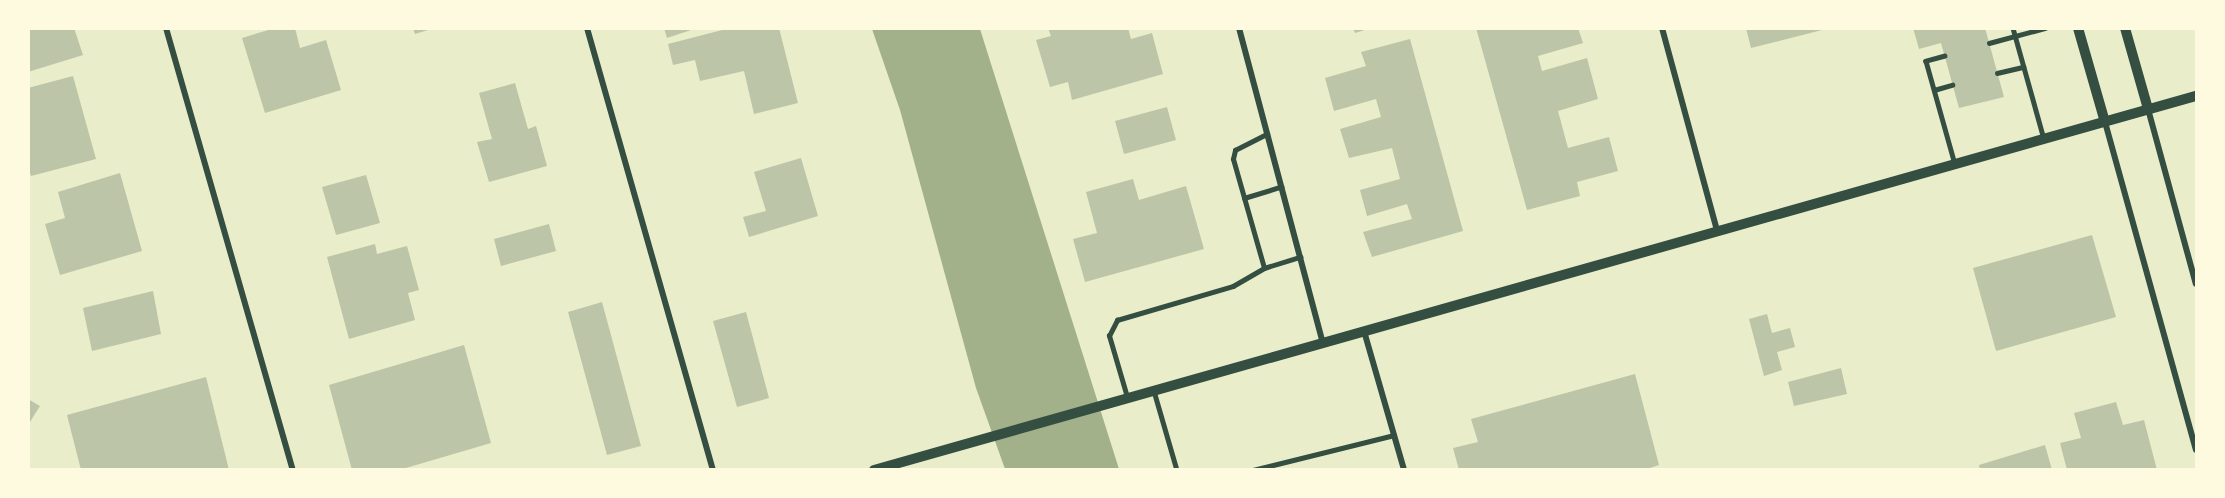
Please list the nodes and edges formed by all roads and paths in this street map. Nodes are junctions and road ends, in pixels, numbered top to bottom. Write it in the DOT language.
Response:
graph roads {
  1 [pos="166,28"];
  2 [pos="587,28"];
  3 [pos="1239,28"];
  4 [pos="1662,28"];
  5 [pos="2013,28"];
  6 [pos="2045,28"];
  7 [pos="2078,28"];
  8 [pos="2125,28"];
  9 [pos="2015,36"];
  10 [pos="1989,43"];
  11 [pos="1945,56"];
  12 [pos="2024,67"];
  13 [pos="1997,73"];
  14 [pos="1952,85"];
  15 [pos="1934,90"];
  16 [pos="2196,96"];
  17 [pos="2148,109"];
  18 [pos="2105,122"];
  19 [pos="1267,134"];
  20 [pos="2044,139"];
  21 [pos="1955,164"];
  22 [pos="1281,187"];
  23 [pos="1244,198"];
  24 [pos="1717,231"];
  25 [pos="1300,256"];
  26 [pos="1264,268"];
  27 [pos="2196,284"];
  28 [pos="1364,331"];
  29 [pos="1323,343"];
  30 [pos="1154,390"];
  31 [pos="1127,398"];
  32 [pos="1394,435"];
  33 [pos="2196,450"];
  34 [pos="293,470"];
  35 [pos="713,470"];
  36 [pos="874,470"];
  37 [pos="1177,470"];
  38 [pos="1253,470"];
  39 [pos="1404,470"];
  1 -- 34 [label="street"];
  2 -- 35 [label="street"];
  3 -- 19 [label="street"];
  4 -- 24 [label="street"];
  5 -- 9 [label="lane"];
  6 -- 9 [label="lane"];
  7 -- 18 [label="street"];
  8 -- 17 [label="street"];
  9 -- 10 [label="lane"];
  9 -- 12 [label="lane"];
  11 -- 15 [label="lane"];
  12 -- 13 [label="lane"];
  12 -- 20 [label="lane"];
  14 -- 15 [label="lane"];
  15 -- 21 [label="lane"];
  16 -- 17 [label="street"];
  17 -- 18 [label="street"];
  17 -- 27 [label="street"];
  18 -- 20 [label="street"];
  18 -- 33 [label="street"];
  19 -- 22 [label="street"];
  19 -- 23 [label="lane"];
  20 -- 21 [label="street"];
  21 -- 24 [label="street"];
  22 -- 23 [label="lane"];
  22 -- 25 [label="street"];
  23 -- 26 [label="lane"];
  24 -- 28 [label="street"];
  25 -- 26 [label="lane"];
  25 -- 29 [label="street"];
  26 -- 31 [label="lane"];
  28 -- 29 [label="street"];
  28 -- 32 [label="street"];
  29 -- 30 [label="street"];
  30 -- 31 [label="street"];
  30 -- 37 [label="lane"];
  31 -- 36 [label="street"];
  32 -- 38 [label="lane"];
  32 -- 39 [label="street"];
}
